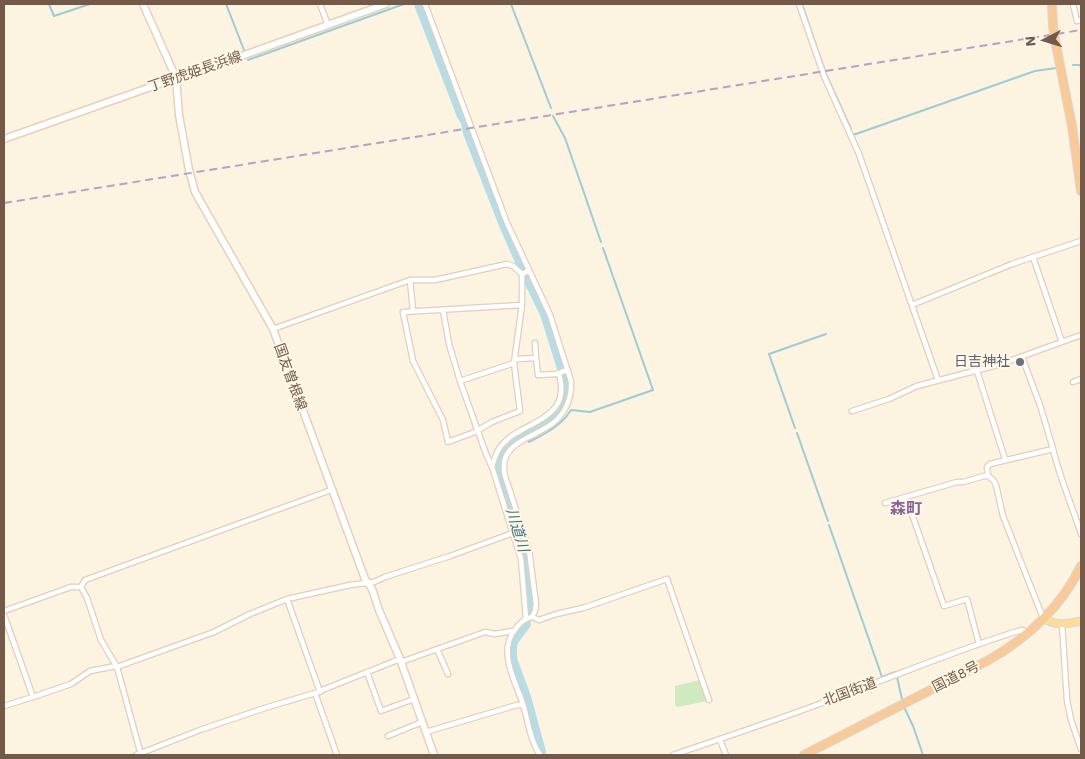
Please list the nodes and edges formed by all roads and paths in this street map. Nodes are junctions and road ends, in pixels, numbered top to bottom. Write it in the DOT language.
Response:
graph roads {
  1 [pos="143,4"];
  2 [pos="320,4"];
  3 [pos="386,4"];
  4 [pos="425,4"];
  5 [pos="799,4"];
  6 [pos="1052,4"];
  7 [pos="1073,4"];
  8 [pos="1081,20"];
  9 [pos="328,25"];
  10 [pos="176,78"];
  11 [pos="4,139"];
  12 [pos="1081,191"];
  13 [pos="1081,242"];
  14 [pos="1033,258"];
  15 [pos="528,271"];
  16 [pos="522,274"];
  17 [pos="410,280"];
  18 [pos="522,305"];
  19 [pos="912,305"];
  20 [pos="443,310"];
  21 [pos="413,311"];
  22 [pos="272,329"];
  23 [pos="1081,335"];
  24 [pos="1062,342"];
  25 [pos="535,343"];
  26 [pos="1022,357"];
  27 [pos="536,358"];
  28 [pos="514,361"];
  29 [pos="977,371"];
  30 [pos="563,372"];
  31 [pos="1081,379"];
  32 [pos="938,380"];
  33 [pos="460,381"];
  34 [pos="1073,382"];
  35 [pos="852,411"];
  36 [pos="478,430"];
  37 [pos="1053,449"];
  38 [pos="1005,459"];
  39 [pos="492,467"];
  40 [pos="988,476"];
  41 [pos="331,490"];
  42 [pos="906,497"];
  43 [pos="885,503"];
  44 [pos="1080,525"];
  45 [pos="513,532"];
  46 [pos="1081,534"];
  47 [pos="1081,566"];
  48 [pos="368,583"];
  49 [pos="81,587"];
  50 [pos="287,599"];
  51 [pos="4,611"];
  52 [pos="4,615"];
  53 [pos="526,618"];
  54 [pos="532,618"];
  55 [pos="1043,618"];
  56 [pos="1081,621"];
  57 [pos="1062,624"];
  58 [pos="513,632"];
  59 [pos="1027,634"];
  60 [pos="978,644"];
  61 [pos="437,649"];
  62 [pos="400,660"];
  63 [pos="117,666"];
  64 [pos="366,672"];
  65 [pos="448,674"];
  66 [pos="318,692"];
  67 [pos="33,697"];
  68 [pos="414,698"];
  69 [pos="709,700"];
  70 [pos="523,705"];
  71 [pos="4,706"];
  72 [pos="422,722"];
  73 [pos="426,732"];
  74 [pos="388,736"];
  75 [pos="720,740"];
  76 [pos="1081,749"];
  77 [pos="139,755"];
  78 [pos="337,755"];
  79 [pos="434,755"];
  80 [pos="540,755"];
  81 [pos="673,755"];
  82 [pos="726,755"];
  83 [pos="804,755"];
  1 -- 10 [label="main road, 国友曽根線"];
  2 -- 9 [label="street"];
  3 -- 9 [label="main road, 丁野虎姫長浜線"];
  4 -- 15 [label="street"];
  5 -- 19 [label="street"];
  6 -- 12 [label="highway, bridge"];
  7 -- 8 [label="street"];
  9 -- 10 [label="main road, 丁野虎姫長浜線"];
  10 -- 11 [label="main road, 丁野虎姫長浜線"];
  10 -- 22 [label="main road, 国友曽根線"];
  13 -- 14 [label="street"];
  14 -- 19 [label="street"];
  14 -- 24 [label="street"];
  15 -- 16 [label="street"];
  15 -- 30 [label="street"];
  16 -- 17 [label="street"];
  16 -- 18 [label="street"];
  17 -- 21 [label="street"];
  17 -- 22 [label="street"];
  18 -- 20 [label="street"];
  18 -- 28 [label="street"];
  19 -- 32 [label="street"];
  20 -- 21 [label="street"];
  20 -- 33 [label="street"];
  21 -- 36 [label="street"];
  22 -- 41 [label="main road, 国友曽根線"];
  23 -- 24 [label="street"];
  24 -- 26 [label="street"];
  25 -- 27 [label="street"];
  26 -- 29 [label="street"];
  26 -- 37 [label="street"];
  27 -- 28 [label="street"];
  27 -- 30 [label="street"];
  28 -- 33 [label="street"];
  28 -- 36 [label="street"];
  29 -- 32 [label="street"];
  29 -- 38 [label="street"];
  30 -- 39 [label="street"];
  30 -- 54 [label="street"];
  31 -- 34 [label="street"];
  32 -- 35 [label="street"];
  33 -- 36 [label="street"];
  36 -- 39 [label="street"];
  37 -- 38 [label="street"];
  37 -- 44 [label="street"];
  38 -- 40 [label="street"];
  39 -- 45 [label="street"];
  40 -- 42 [label="street"];
  40 -- 55 [label="street"];
  41 -- 48 [label="main road, 国友曽根線"];
  41 -- 49 [label="street"];
  42 -- 43 [label="street"];
  42 -- 60 [label="street"];
  44 -- 46 [label="street"];
  45 -- 48 [label="street"];
  45 -- 53 [label="street"];
  47 -- 55 [label="highway, 国道8号"];
  48 -- 50 [label="street"];
  48 -- 62 [label="main road, 国友曽根線"];
  49 -- 51 [label="street"];
  49 -- 63 [label="street"];
  50 -- 63 [label="street"];
  50 -- 66 [label="street"];
  52 -- 67 [label="street"];
  53 -- 54 [label="street"];
  53 -- 58 [label="street"];
  54 -- 69 [label="street"];
  55 -- 57 [label="main road"];
  55 -- 59 [label="highway, 国道8号"];
  56 -- 57 [label="main road"];
  57 -- 76 [label="street"];
  58 -- 61 [label="street"];
  58 -- 70 [label="street"];
  59 -- 60 [label="street, 北国街道"];
  59 -- 83 [label="highway, 国道8号"];
  60 -- 75 [label="street, 北国街道"];
  61 -- 62 [label="street"];
  61 -- 65 [label="street"];
  62 -- 64 [label="street"];
  62 -- 68 [label="main road, 国友曽根線"];
  63 -- 67 [label="street"];
  63 -- 77 [label="street"];
  64 -- 66 [label="street"];
  64 -- 68 [label="street"];
  66 -- 77 [label="street"];
  66 -- 78 [label="street"];
  67 -- 71 [label="street"];
  68 -- 72 [label="main road, 国友曽根線"];
  70 -- 73 [label="street"];
  70 -- 80 [label="street"];
  72 -- 73 [label="main road, 国友曽根線"];
  72 -- 74 [label="street"];
  73 -- 79 [label="main road, 国友曽根線"];
  75 -- 81 [label="street, 北国街道"];
  75 -- 82 [label="street"];
}
